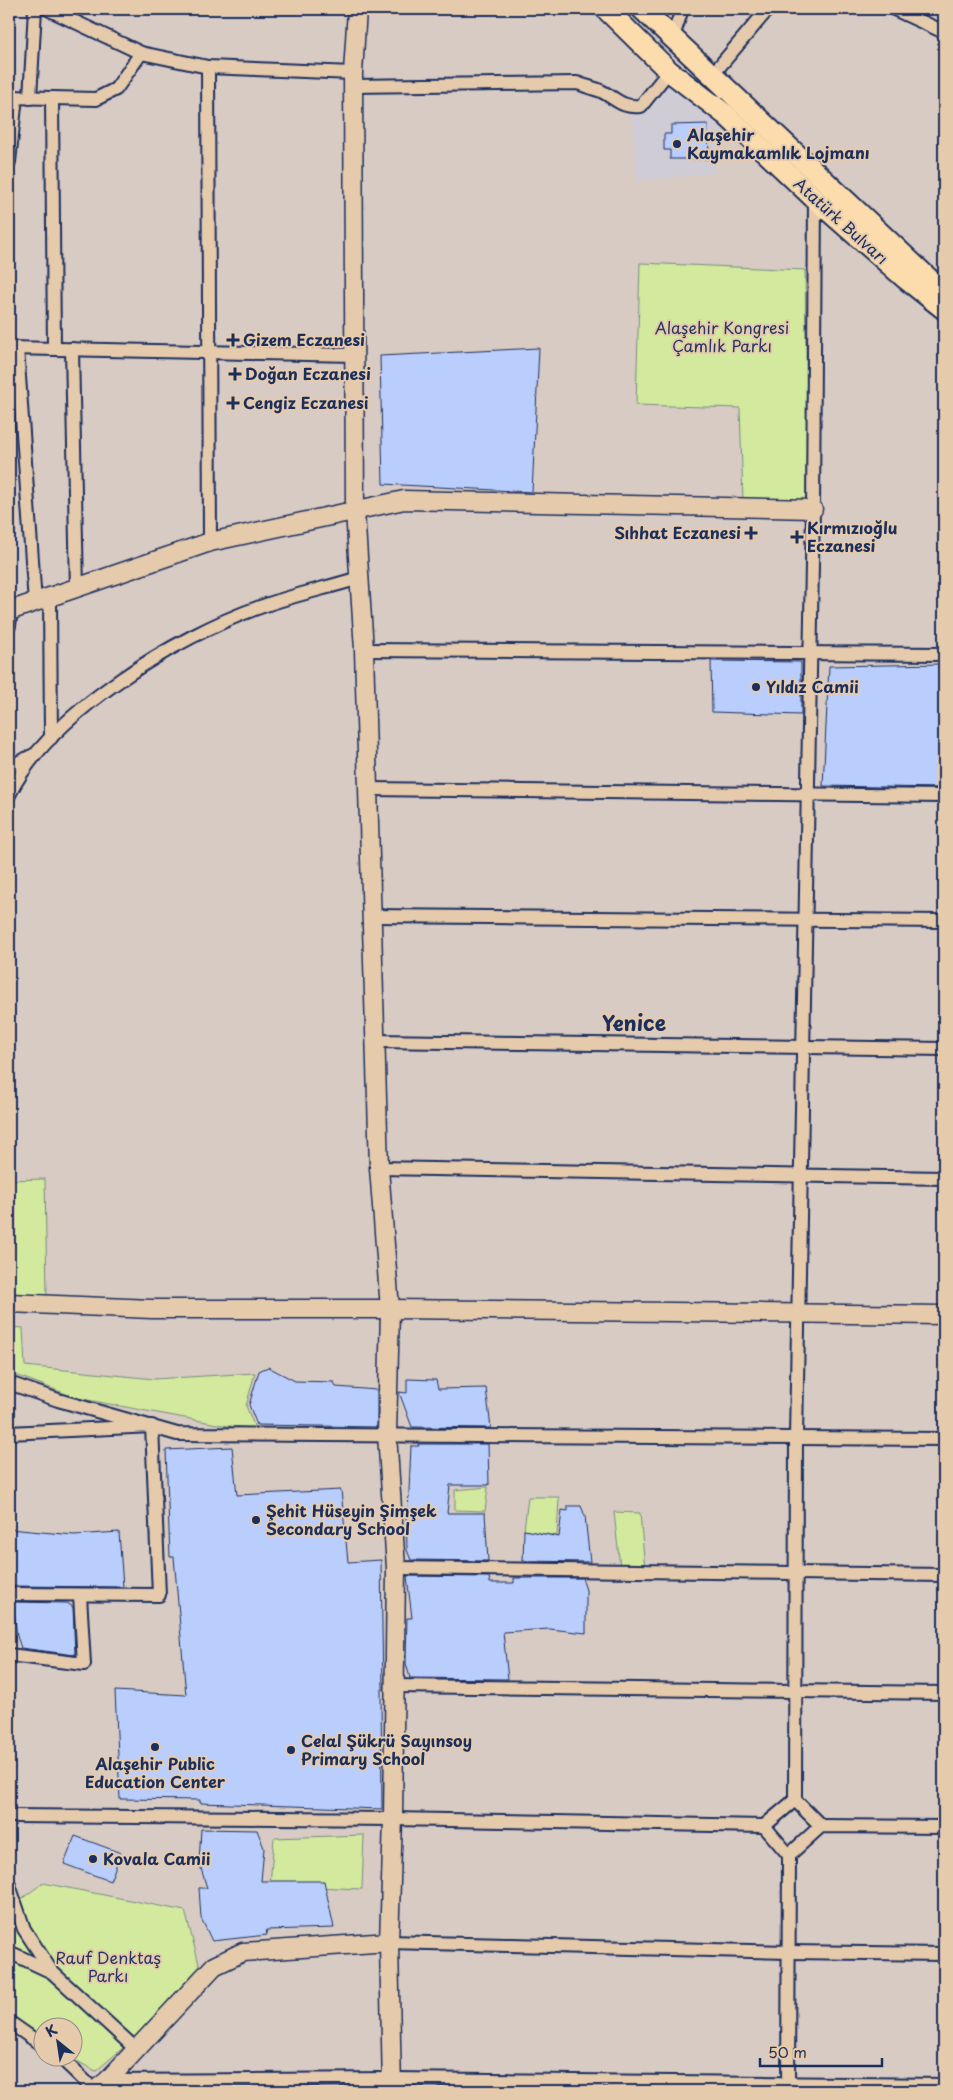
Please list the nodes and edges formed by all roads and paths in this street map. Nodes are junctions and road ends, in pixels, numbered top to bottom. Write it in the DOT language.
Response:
graph roads {
  1 [pos="35,9"];
  2 [pos="48,9"];
  3 [pos="357,9"];
  4 [pos="606,9"];
  5 [pos="642,9"];
  6 [pos="682,9"];
  7 [pos="768,9"];
  8 [pos="894,9"];
  9 [pos="944,32"];
  10 [pos="673,37"];
  11 [pos="141,53"];
  12 [pos="208,67"];
  13 [pos="669,71"];
  14 [pos="713,74"];
  15 [pos="353,80"];
  16 [pos="12,97"];
  17 [pos="30,98"];
  18 [pos="52,98"];
  19 [pos="9,162"];
  20 [pos="816,199"];
  21 [pos="944,293"];
  22 [pos="944,309"];
  23 [pos="13,348"];
  24 [pos="54,349"];
  25 [pos="72,349"];
  26 [pos="208,352"];
  27 [pos="354,355"];
  28 [pos="813,509"];
  29 [pos="355,511"];
  30 [pos="210,542"];
  31 [pos="359,578"];
  32 [pos="77,589"];
  33 [pos="42,601"];
  34 [pos="10,616"];
  35 [pos="364,650"];
  36 [pos="810,653"];
  37 [pos="944,654"];
  38 [pos="51,738"];
  39 [pos="35,754"];
  40 [pos="9,767"];
  41 [pos="368,789"];
  42 [pos="808,794"];
  43 [pos="9,795"];
  44 [pos="944,796"];
  45 [pos="371,916"];
  46 [pos="806,920"];
  47 [pos="944,922"];
  48 [pos="375,1040"];
  49 [pos="803,1046"];
  50 [pos="944,1049"];
  51 [pos="379,1168"];
  52 [pos="800,1176"];
  53 [pos="944,1178"];
  54 [pos="9,1304"];
  55 [pos="390,1309"];
  56 [pos="798,1314"];
  57 [pos="944,1315"];
  58 [pos="9,1383"];
  59 [pos="152,1426"];
  60 [pos="9,1433"];
  61 [pos="387,1434"];
  62 [pos="796,1438"];
  63 [pos="944,1439"];
  64 [pos="396,1568"];
  65 [pos="795,1574"];
  66 [pos="944,1575"];
  67 [pos="9,1594"];
  68 [pos="80,1595"];
  69 [pos="9,1655"];
  70 [pos="394,1686"];
  71 [pos="795,1691"];
  72 [pos="944,1692"];
  73 [pos="795,1800"];
  74 [pos="9,1816"];
  75 [pos="393,1819"];
  76 [pos="764,1826"];
  77 [pos="821,1826"];
  78 [pos="944,1827"];
  79 [pos="789,1855"];
  80 [pos="9,1885"];
  81 [pos="389,1942"];
  82 [pos="9,1952"];
  83 [pos="789,1952"];
  84 [pos="944,1954"];
  85 [pos="52,1972"];
  86 [pos="9,2022"];
  87 [pos="32,2038"];
  88 [pos="137,2050"];
  89 [pos="72,2068"];
  90 [pos="392,2085"];
  91 [pos="944,2085"];
  92 [pos="100,2086"];
  93 [pos="162,2086"];
  94 [pos="788,2087"];
  95 [pos="89,2091"];
  1 -- 17 [label="street"];
  2 -- 11 [label="street"];
  3 -- 15 [label="street"];
  4 -- 13 [label="main road, Atatürk Bulvarı"];
  5 -- 10 [label="main road, Atatürk Bulvarı"];
  6 -- 10 [label="street"];
  7 -- 14 [label="street"];
  8 -- 9 [label="street"];
  10 -- 14 [label="main road, Atatürk Bulvarı"];
  11 -- 12 [label="street"];
  11 -- 18 [label="street"];
  12 -- 15 [label="street"];
  12 -- 26 [label="street"];
  13 -- 15 [label="street"];
  13 -- 20 [label="main road, Atatürk Bulvarı"];
  14 -- 21 [label="main road, Atatürk Bulvarı"];
  15 -- 27 [label="street"];
  16 -- 17 [label="street"];
  16 -- 19 [label="street"];
  17 -- 18 [label="street"];
  18 -- 24 [label="street"];
  20 -- 22 [label="main road, Atatürk Bulvarı"];
  20 -- 28 [label="street"];
  23 -- 24 [label="street"];
  23 -- 33 [label="street"];
  24 -- 25 [label="street"];
  25 -- 26 [label="street"];
  25 -- 32 [label="street"];
  26 -- 27 [label="street"];
  26 -- 30 [label="street"];
  27 -- 29 [label="street"];
  28 -- 29 [label="street"];
  28 -- 36 [label="street"];
  29 -- 30 [label="street"];
  29 -- 31 [label="street"];
  30 -- 32 [label="street"];
  31 -- 35 [label="street"];
  31 -- 38 [label="street"];
  32 -- 33 [label="street"];
  33 -- 34 [label="street"];
  33 -- 38 [label="street"];
  35 -- 36 [label="street"];
  35 -- 41 [label="street"];
  36 -- 37 [label="street"];
  36 -- 42 [label="street"];
  38 -- 39 [label="street"];
  39 -- 40 [label="street"];
  39 -- 43 [label="street"];
  41 -- 42 [label="street"];
  41 -- 45 [label="street"];
  42 -- 44 [label="street"];
  42 -- 46 [label="street"];
  45 -- 46 [label="street"];
  45 -- 48 [label="street"];
  46 -- 47 [label="street"];
  46 -- 49 [label="street"];
  48 -- 49 [label="street"];
  48 -- 51 [label="street"];
  49 -- 50 [label="street"];
  49 -- 52 [label="street"];
  51 -- 52 [label="street"];
  51 -- 55 [label="street"];
  52 -- 53 [label="street"];
  52 -- 56 [label="street"];
  54 -- 55 [label="street"];
  55 -- 56 [label="street"];
  55 -- 61 [label="street"];
  56 -- 57 [label="street"];
  56 -- 62 [label="street"];
  58 -- 59 [label="street"];
  59 -- 60 [label="street"];
  59 -- 61 [label="street"];
  59 -- 68 [label="street"];
  61 -- 62 [label="street"];
  61 -- 64 [label="street"];
  62 -- 63 [label="street"];
  62 -- 65 [label="street"];
  64 -- 65 [label="street"];
  64 -- 70 [label="street"];
  65 -- 66 [label="street"];
  65 -- 71 [label="street"];
  67 -- 68 [label="street"];
  68 -- 69 [label="street"];
  70 -- 71 [label="street"];
  70 -- 75 [label="street"];
  71 -- 72 [label="street"];
  71 -- 73 [label="street"];
  73 -- 76 [label="street"];
  73 -- 77 [label="street"];
  74 -- 75 [label="street"];
  75 -- 76 [label="street"];
  75 -- 81 [label="street"];
  76 -- 79 [label="street"];
  77 -- 78 [label="street"];
  77 -- 79 [label="street"];
  79 -- 83 [label="street"];
  80 -- 85 [label="street"];
  81 -- 83 [label="street"];
  81 -- 88 [label="street"];
  81 -- 90 [label="street"];
  82 -- 85 [label="street"];
  83 -- 84 [label="street"];
  83 -- 94 [label="street"];
  85 -- 88 [label="street"];
  86 -- 87 [label="street"];
  88 -- 92 [label="street"];
  89 -- 95 [label="street"];
  90 -- 93 [label="street"];
  90 -- 94 [label="street"];
  91 -- 94 [label="street"];
  92 -- 93 [label="street"];
}
